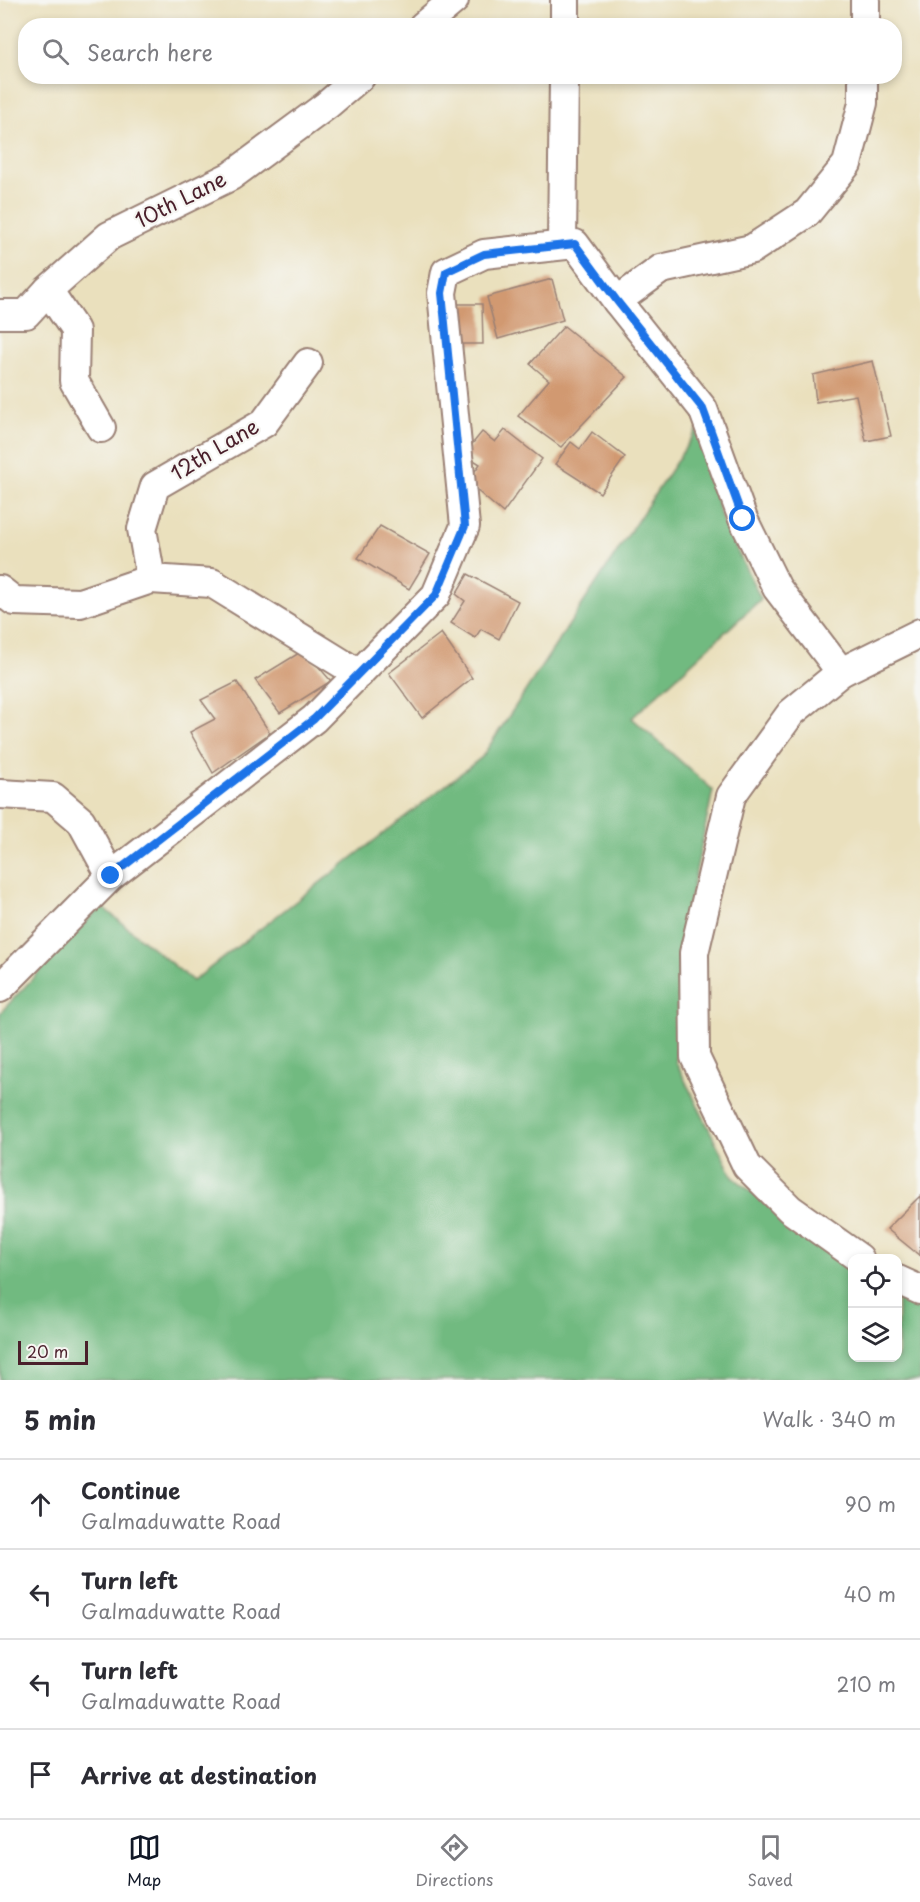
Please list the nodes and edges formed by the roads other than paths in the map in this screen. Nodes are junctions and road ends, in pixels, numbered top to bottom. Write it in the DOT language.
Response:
graph roads {
  1 [pos="454,0"];
  2 [pos="565,0"];
  3 [pos="865,0"];
  4 [pos="433,18"];
  5 [pos="565,18"];
  6 [pos="865,18"];
  7 [pos="352,84"];
  8 [pos="564,84"];
  9 [pos="863,84"];
  10 [pos="562,244"];
  11 [pos="48,290"];
  12 [pos="617,301"];
  13 [pos="0,314"];
  14 [pos="308,363"];
  15 [pos="100,428"];
  16 [pos="150,579"];
  17 [pos="0,590"];
  18 [pos="920,633"];
  19 [pos="842,672"];
  20 [pos="359,674"];
  21 [pos="0,794"];
  22 [pos="111,876"];
  23 [pos="0,988"];
  24 [pos="854,1254"];
  25 [pos="902,1282"];
  26 [pos="920,1290"];
  1 -- 4 [label="street"];
  2 -- 5 [label="street"];
  3 -- 6 [label="street"];
  7 -- 11 [label="street, 10th Lane"];
  8 -- 10 [label="street"];
  9 -- 12 [label="street"];
  10 -- 12 [label="street"];
  10 -- 20 [label="street"];
  11 -- 13 [label="street, 10th Lane"];
  11 -- 15 [label="street"];
  12 -- 19 [label="street"];
  14 -- 16 [label="street, 12th Lane"];
  16 -- 17 [label="street"];
  16 -- 20 [label="street"];
  18 -- 19 [label="street"];
  19 -- 24 [label="street"];
  20 -- 22 [label="street"];
  21 -- 22 [label="street"];
  22 -- 23 [label="street"];
  25 -- 26 [label="street"];
}
